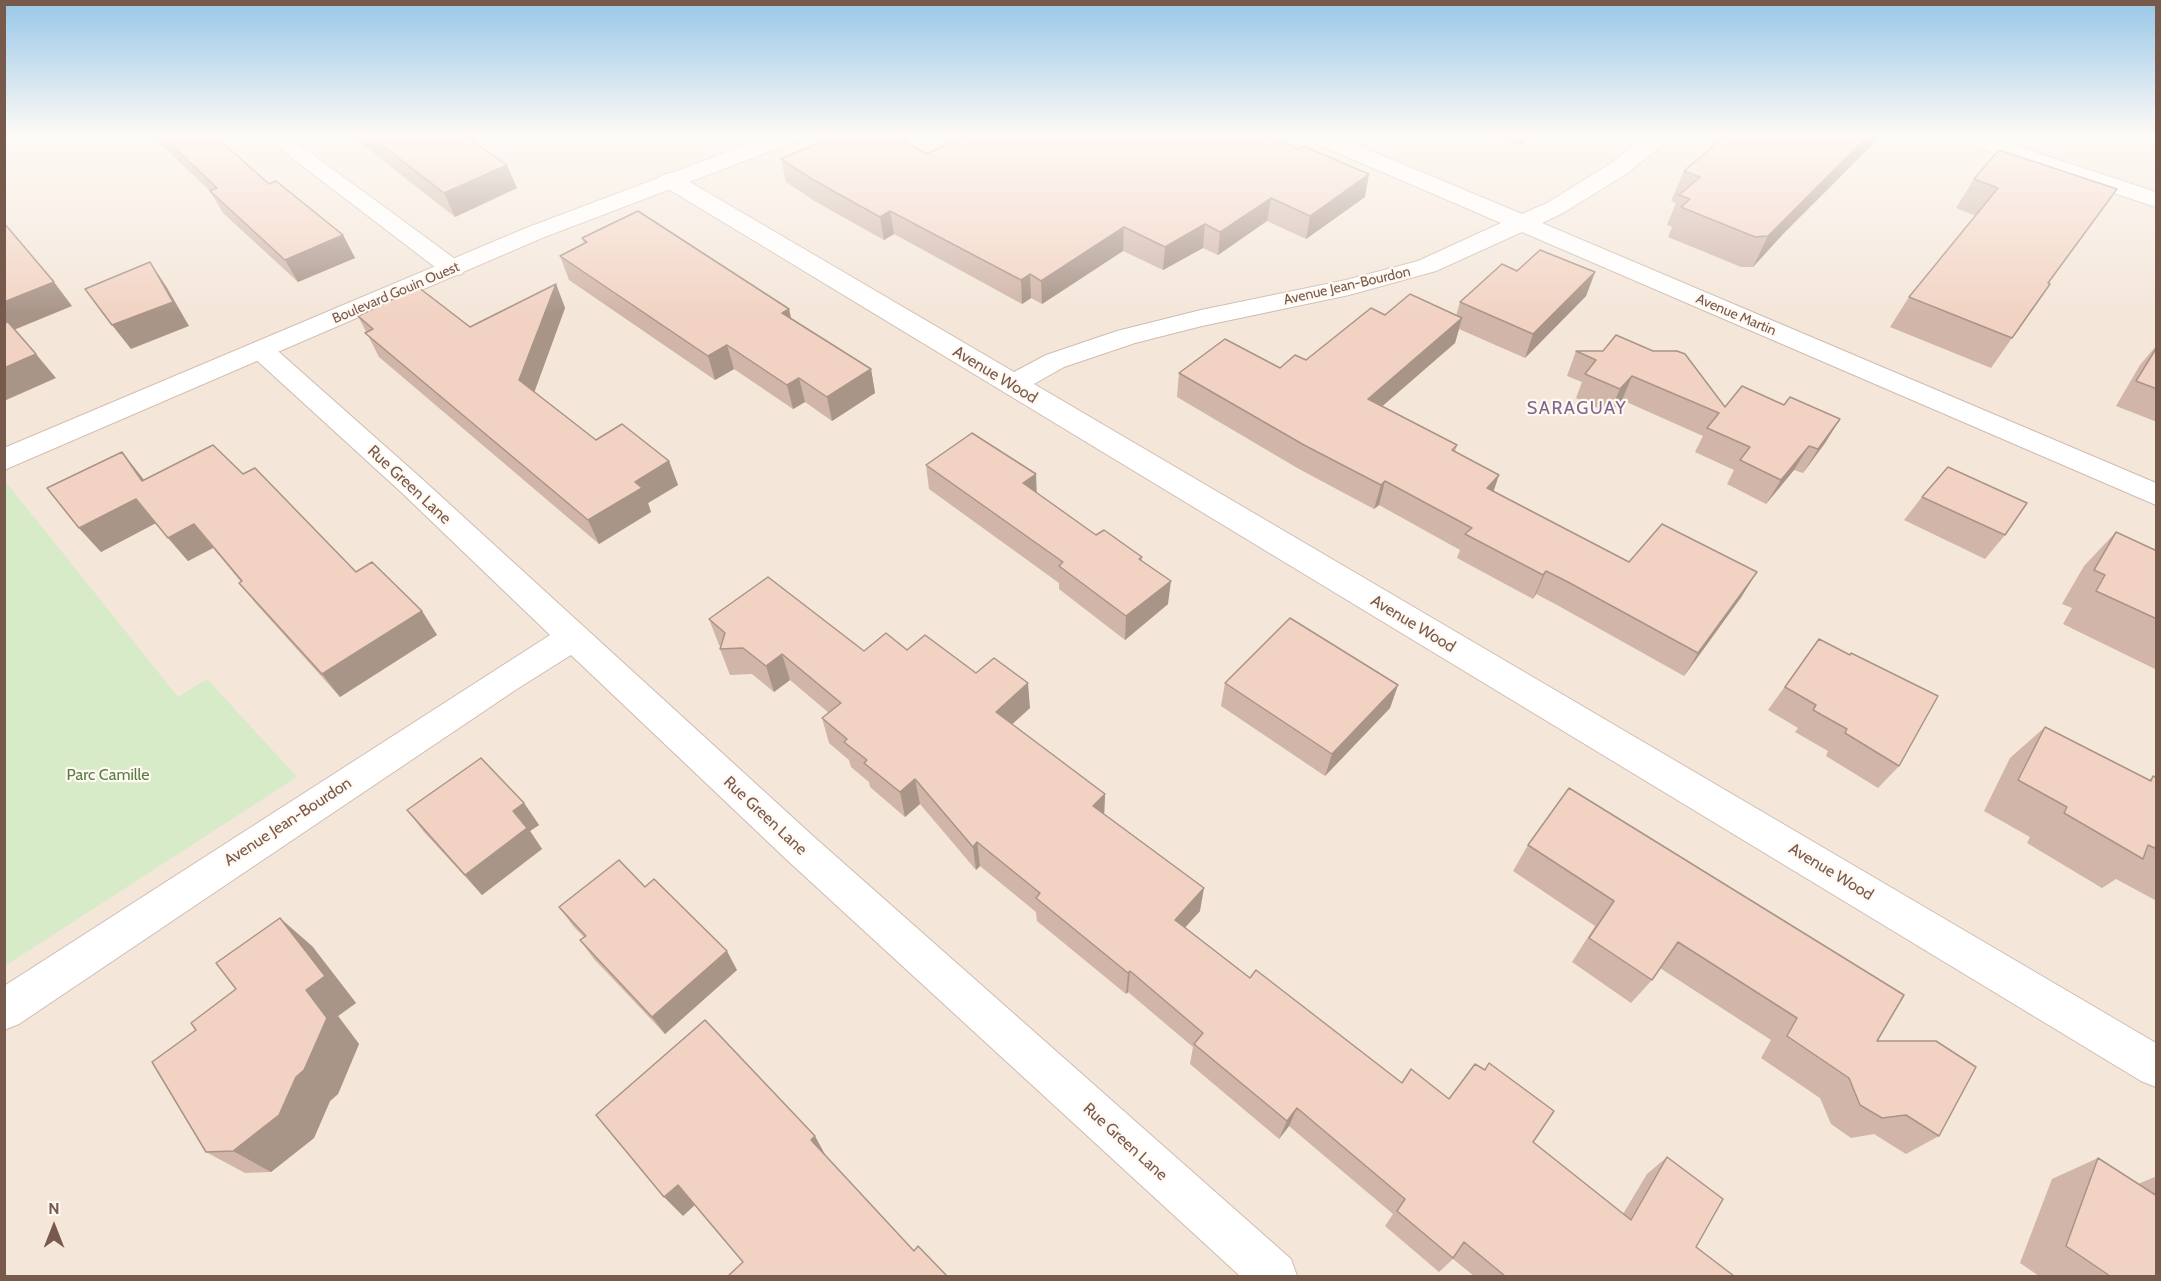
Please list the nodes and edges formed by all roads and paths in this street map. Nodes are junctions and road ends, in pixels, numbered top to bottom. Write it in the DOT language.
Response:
graph roads {
  1 [pos="354,195"];
  2 [pos="632,195"];
  3 [pos="695,195"];
  4 [pos="1454,195"];
  5 [pos="1577,195"];
  6 [pos="2141,195"];
  7 [pos="2157,200"];
  8 [pos="1522,224"];
  9 [pos="453,268"];
  10 [pos="261,350"];
  11 [pos="1012,385"];
  12 [pos="4,460"];
  13 [pos="2157,495"];
  14 [pos="573,637"];
  15 [pos="4,1010"];
  16 [pos="2157,1066"];
  17 [pos="1274,1276"];
  1 -- 9 [label="street"];
  2 -- 9 [label="street, Boulevard Gouin Ouest"];
  3 -- 11 [label="street, Avenue Wood"];
  4 -- 8 [label="street, Avenue Martin"];
  5 -- 8 [label="street, Avenue Jean-Bourdon"];
  6 -- 7 [label="street"];
  8 -- 11 [label="street, Avenue Jean-Bourdon"];
  8 -- 13 [label="street, Avenue Martin"];
  9 -- 10 [label="street, Boulevard Gouin Ouest"];
  10 -- 12 [label="street, Boulevard Gouin Ouest"];
  10 -- 14 [label="street, Rue Green Lane"];
  11 -- 16 [label="street, Avenue Wood"];
  14 -- 15 [label="street, Avenue Jean-Bourdon"];
  14 -- 17 [label="street, Rue Green Lane"];
}
